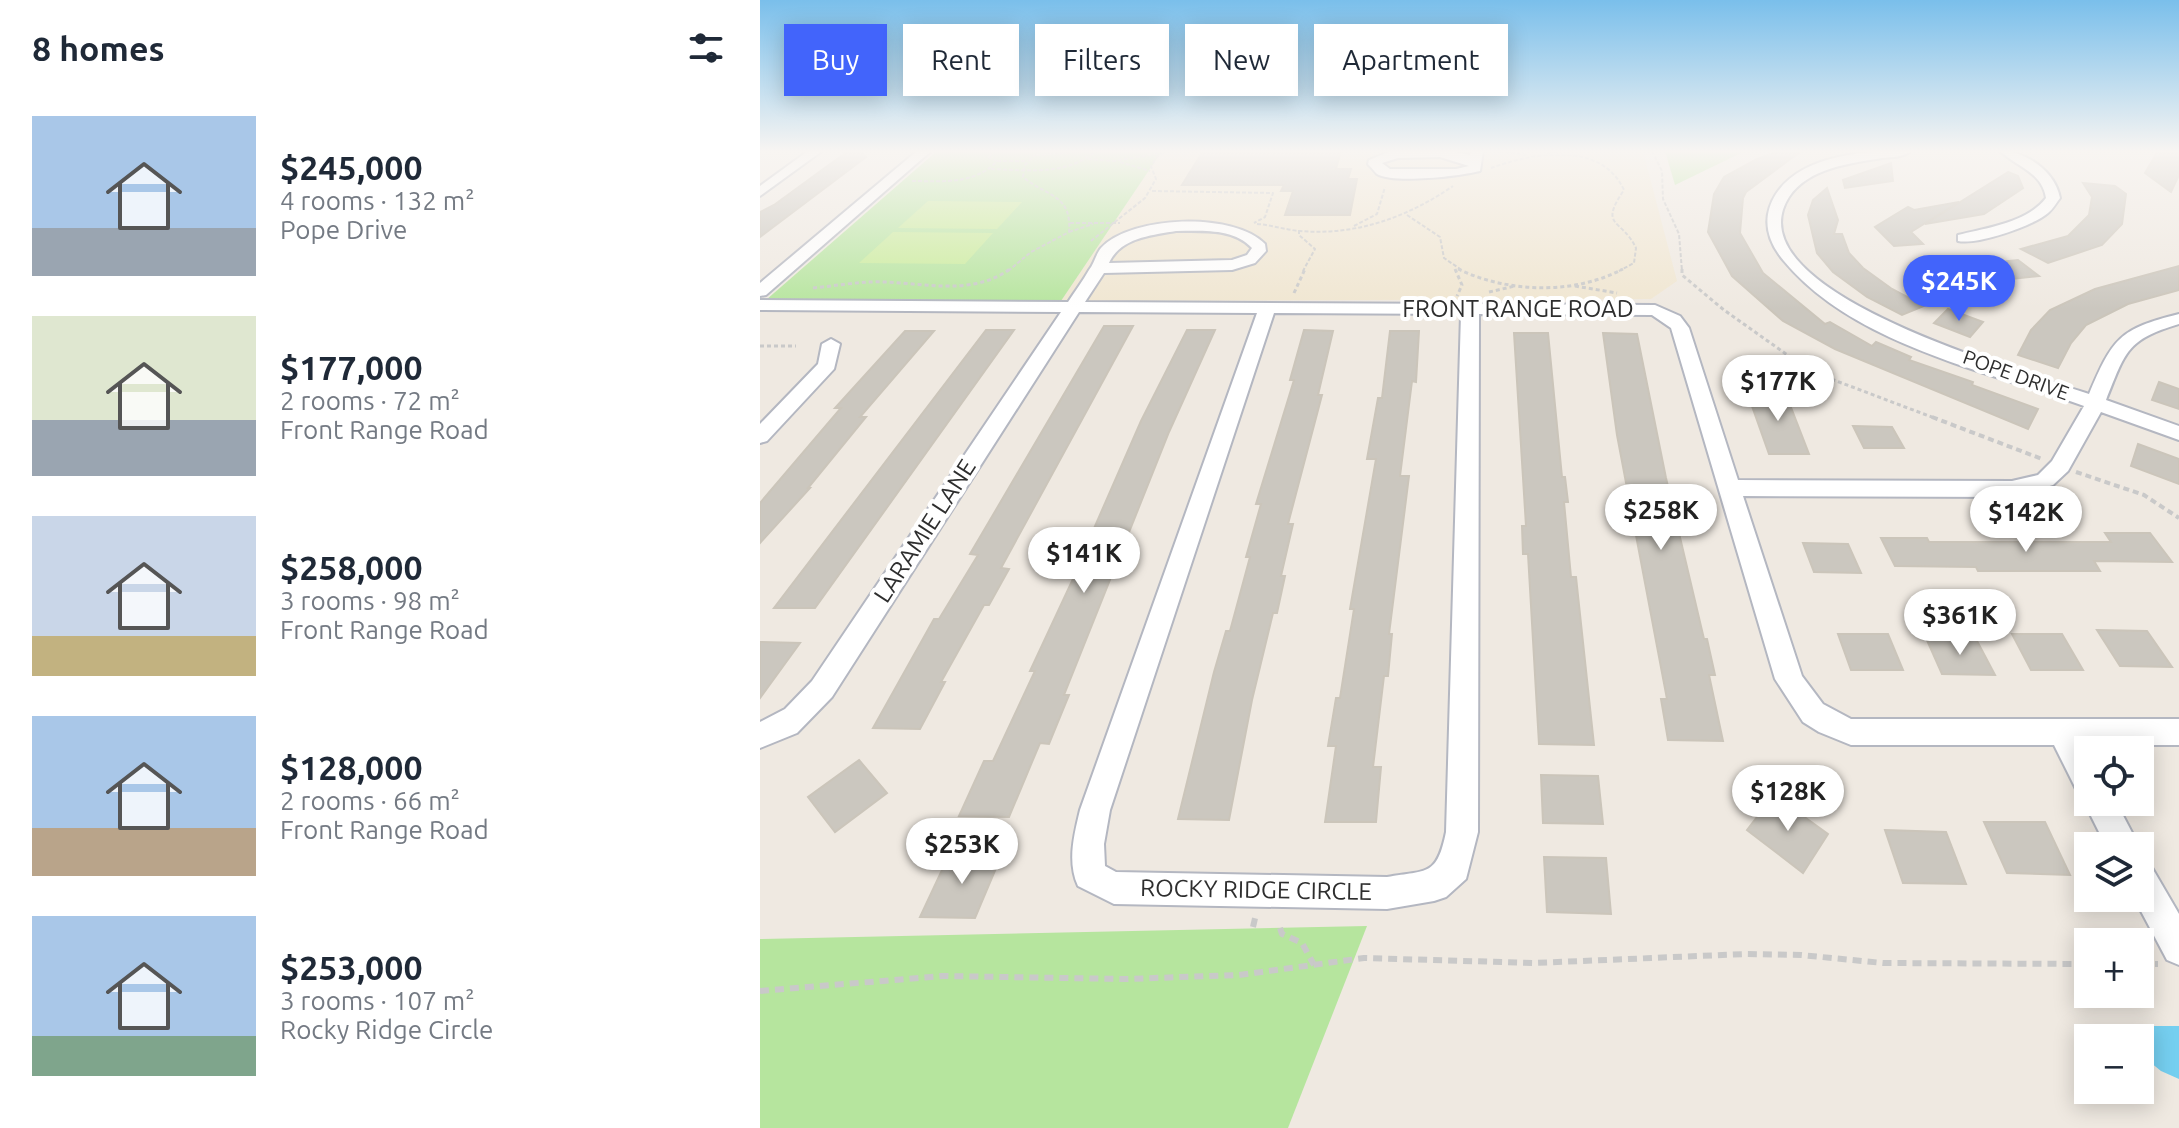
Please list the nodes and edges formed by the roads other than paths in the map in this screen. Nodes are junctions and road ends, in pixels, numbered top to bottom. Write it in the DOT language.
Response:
graph roads {
  1 [pos="863,204"];
  2 [pos="1778,204"];
  3 [pos="2051,204"];
  4 [pos="1963,238"];
  5 [pos="1099,268"];
  6 [pos="760,291"];
  7 [pos="1470,300"];
  8 [pos="760,305"];
  9 [pos="1072,306"];
  10 [pos="1267,308"];
  11 [pos="2179,319"];
  12 [pos="831,344"];
  13 [pos="2095,403"];
  14 [pos="2179,433"];
  15 [pos="760,436"];
  16 [pos="1730,488"];
  17 [pos="2062,732"];
  18 [pos="2179,732"];
  19 [pos="760,735"];
  20 [pos="2074,755"];
  21 [pos="2154,902"];
  22 [pos="2179,948"];
  1 -- 6 [label="street"];
  2 -- 13 [label="street, POPE DRIVE"];
  3 -- 4 [label="street"];
  5 -- 5 [label="street, LARAMIE LANE"];
  5 -- 9 [label="street, LARAMIE LANE"];
  7 -- 10 [label="street, FRONT RANGE ROAD"];
  7 -- 10 [label="street, ROCKY RIDGE CIRCLE"];
  7 -- 16 [label="street, FRONT RANGE ROAD"];
  8 -- 9 [label="street, FRONT RANGE ROAD"];
  9 -- 10 [label="street, FRONT RANGE ROAD"];
  9 -- 19 [label="street, LARAMIE LANE"];
  11 -- 13 [label="street"];
  12 -- 15 [label="street"];
  13 -- 14 [label="street, POPE DRIVE"];
  13 -- 16 [label="street"];
  16 -- 17 [label="street, FRONT RANGE ROAD"];
  17 -- 18 [label="street, FRONT RANGE ROAD"];
  17 -- 20 [label="street"];
  21 -- 22 [label="street"];
}
